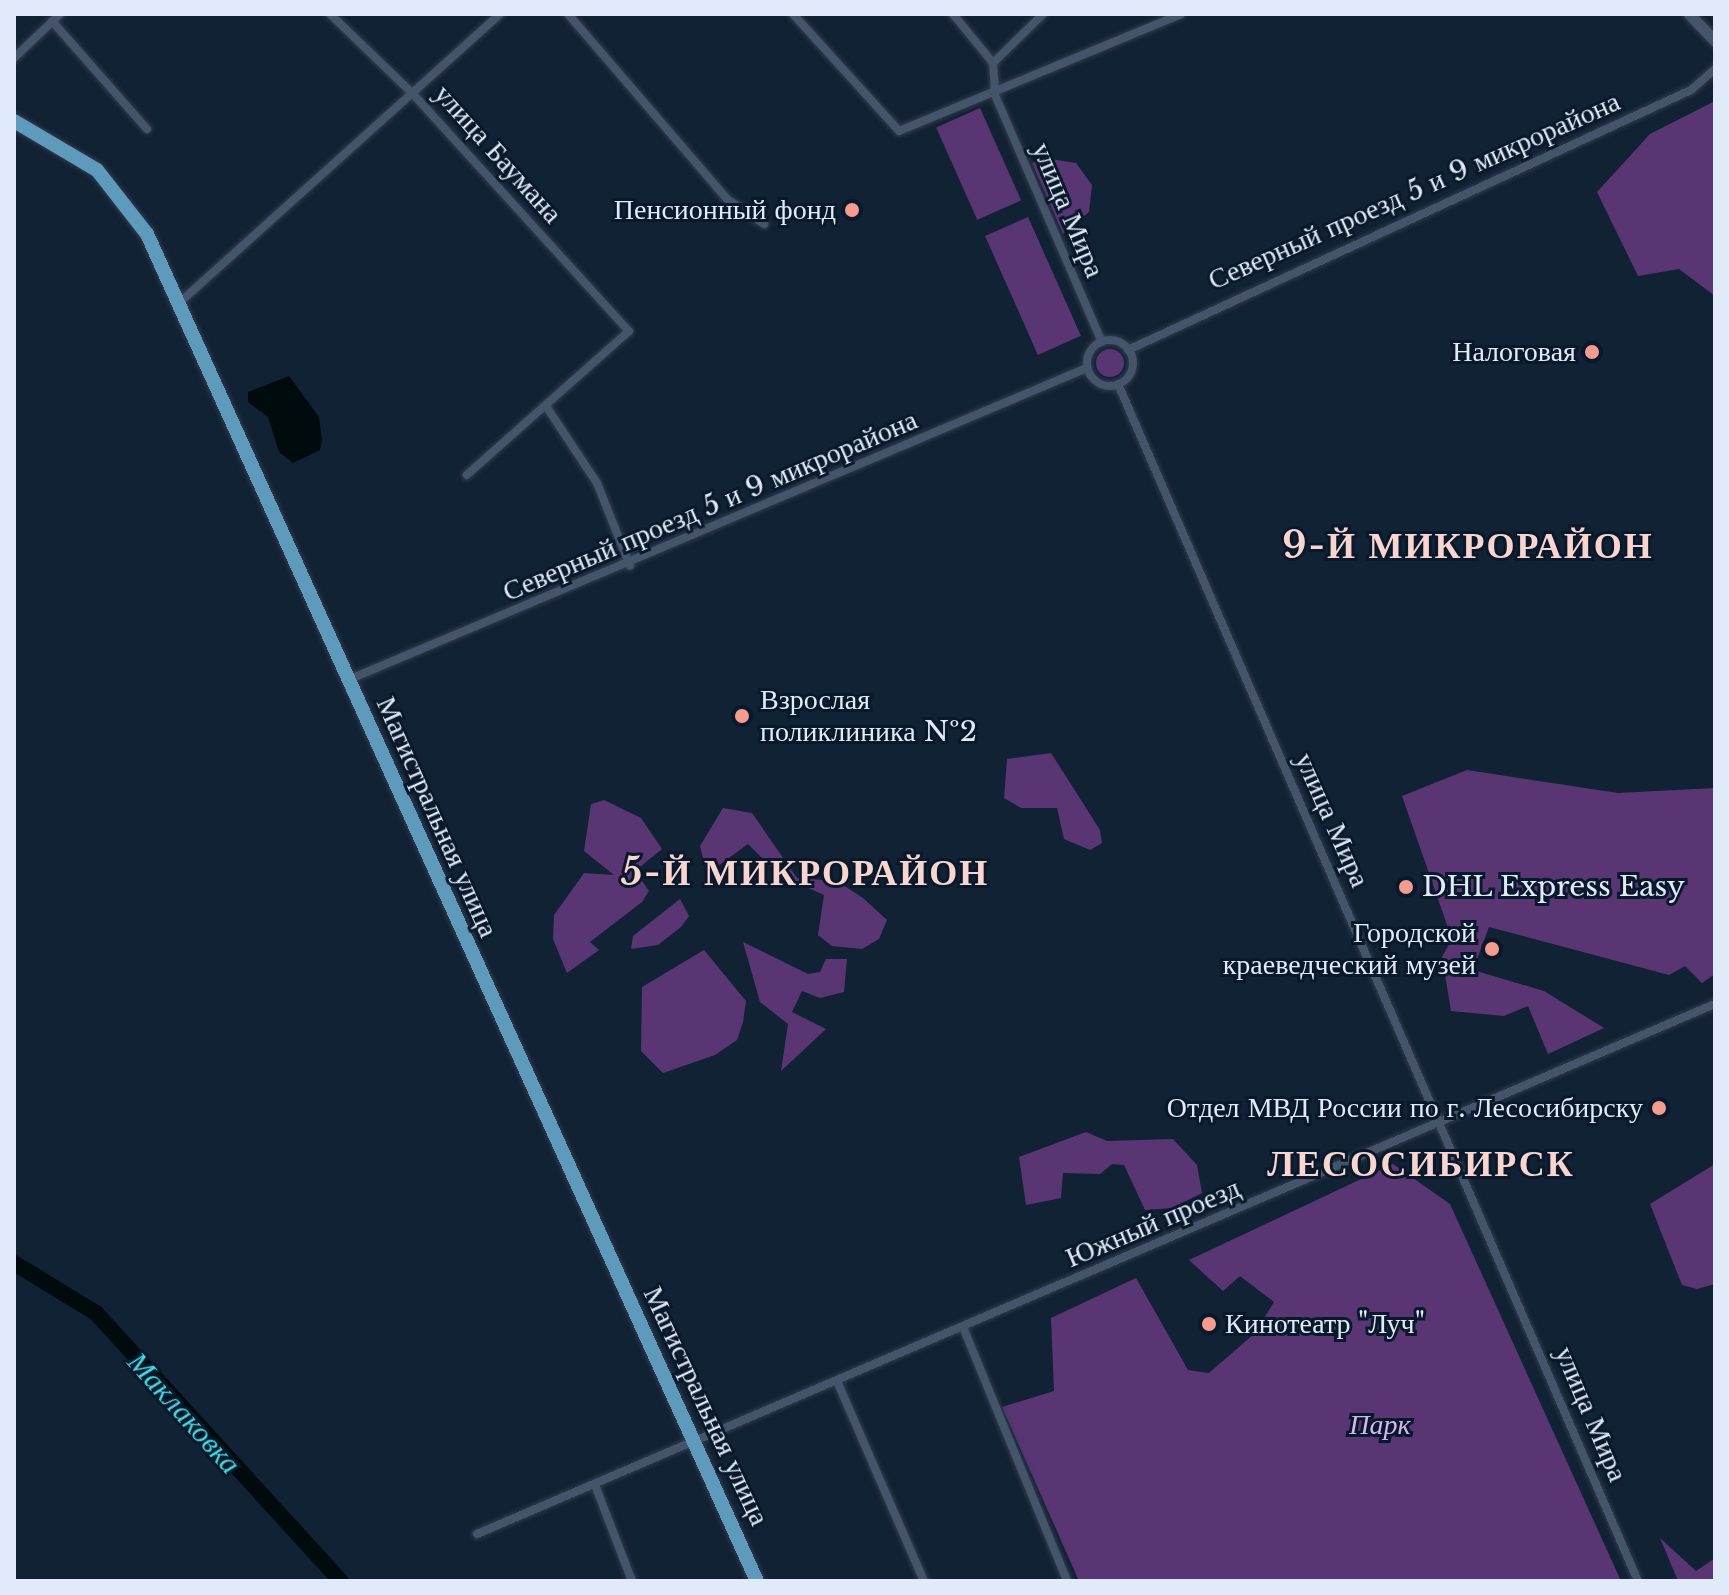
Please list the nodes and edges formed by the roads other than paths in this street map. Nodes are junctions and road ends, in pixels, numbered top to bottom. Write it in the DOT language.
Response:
graph roads {
  1 [pos="60,14"];
  2 [pos="330,14"];
  3 [pos="500,14"];
  4 [pos="568,14"];
  5 [pos="793,14"];
  6 [pos="953,14"];
  7 [pos="1043,14"];
  8 [pos="1181,14"];
  9 [pos="1689,14"];
  10 [pos="52,21"];
  11 [pos="1715,41"];
  12 [pos="14,58"];
  13 [pos="993,63"];
  14 [pos="1715,69"];
  15 [pos="413,94"];
  16 [pos="995,95"];
  17 [pos="14,121"];
  18 [pos="147,129"];
  19 [pos="764,224"];
  20 [pos="179,303"];
  21 [pos="1102,342"];
  22 [pos="1128,350"];
  23 [pos="1087,368"];
  24 [pos="1118,384"];
  25 [pos="546,406"];
  26 [pos="467,475"];
  27 [pos="630,566"];
  28 [pos="348,681"];
  29 [pos="1715,1004"];
  30 [pos="1442,1121"];
  31 [pos="963,1327"];
  32 [pos="837,1381"];
  33 [pos="695,1444"];
  34 [pos="595,1485"];
  35 [pos="477,1534"];
  36 [pos="632,1581"];
  37 [pos="757,1581"];
  38 [pos="924,1581"];
  39 [pos="1067,1581"];
  40 [pos="1638,1581"];
  1 -- 10 [label="street"];
  2 -- 15 [label="street, улица Баумана"];
  3 -- 15 [label="street"];
  4 -- 19 [label="street"];
  5 -- 16 [label="street"];
  6 -- 13 [label="street"];
  7 -- 13 [label="street"];
  8 -- 16 [label="street"];
  9 -- 11 [label="street"];
  10 -- 12 [label="street"];
  10 -- 18 [label="street"];
  13 -- 16 [label="street, улица Мира"];
  14 -- 22 [label="street, Северный проезд 5 и 9 микрорайона"];
  15 -- 20 [label="street"];
  15 -- 25 [label="street, улица Баумана"];
  16 -- 21 [label="street, улица Мира"];
  17 -- 20 [label="main road, Магистральная улица"];
  20 -- 28 [label="main road, Магистральная улица"];
  21 -- 22 [label="street"];
  21 -- 23 [label="street"];
  22 -- 24 [label="street"];
  23 -- 24 [label="street"];
  23 -- 27 [label="street, Северный проезд 5 и 9 микрорайона"];
  24 -- 30 [label="street, улица Мира"];
  25 -- 26 [label="street"];
  25 -- 27 [label="street"];
  27 -- 28 [label="street, Северный проезд 5 и 9 микрорайона"];
  28 -- 33 [label="main road, Магистральная улица"];
  29 -- 30 [label="street, Южный проезд"];
  30 -- 31 [label="street, Южный проезд"];
  30 -- 40 [label="street, улица Мира"];
  31 -- 32 [label="street, Южный проезд"];
  31 -- 39 [label="street"];
  32 -- 33 [label="street, Южный проезд"];
  32 -- 38 [label="street"];
  33 -- 34 [label="street, Южный проезд"];
  33 -- 37 [label="main road, Магистральная улица"];
  34 -- 35 [label="street, Южный проезд"];
  34 -- 36 [label="street"];
}
